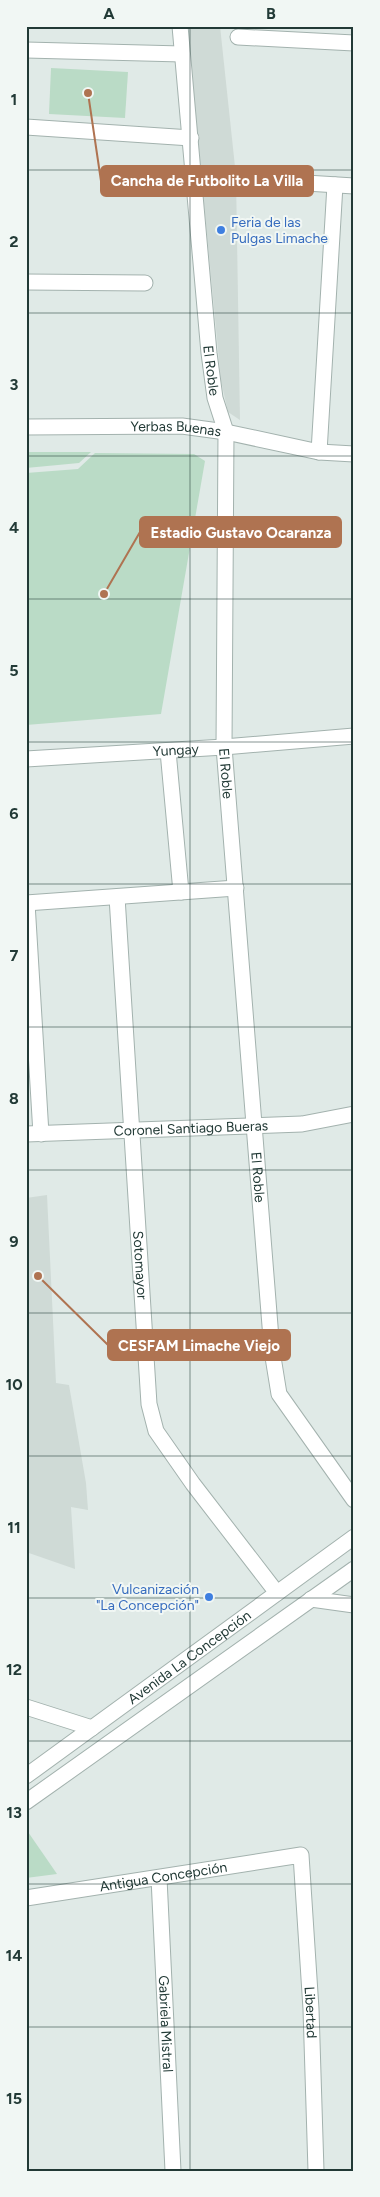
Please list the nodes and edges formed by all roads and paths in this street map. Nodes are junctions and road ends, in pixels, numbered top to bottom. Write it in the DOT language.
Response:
graph roads {
  1 [pos="180,26"];
  2 [pos="238,37"];
  3 [pos="354,43"];
  4 [pos="26,50"];
  5 [pos="182,54"];
  6 [pos="26,127"];
  7 [pos="191,138"];
  8 [pos="195,176"];
  9 [pos="335,185"];
  10 [pos="354,186"];
  11 [pos="26,282"];
  12 [pos="145,283"];
  13 [pos="26,427"];
  14 [pos="226,432"];
  15 [pos="319,452"];
  16 [pos="354,454"];
  17 [pos="354,736"];
  18 [pos="224,747"];
  19 [pos="168,751"];
  20 [pos="26,760"];
  21 [pos="236,888"];
  22 [pos="182,892"];
  23 [pos="117,897"];
  24 [pos="27,903"];
  25 [pos="354,1114"];
  26 [pos="255,1127"];
  27 [pos="132,1131"];
  28 [pos="34,1134"];
  29 [pos="354,1500"];
  30 [pos="354,1537"];
  31 [pos="354,1569"];
  32 [pos="278,1593"];
  33 [pos="311,1599"];
  34 [pos="354,1605"];
  35 [pos="26,1707"];
  36 [pos="92,1728"];
  37 [pos="26,1776"];
  38 [pos="26,1802"];
  39 [pos="301,1855"];
  40 [pos="159,1878"];
  41 [pos="26,1898"];
  42 [pos="173,2171"];
  43 [pos="316,2171"];
  1 -- 5 [label="street, El Roble"];
  2 -- 3 [label="street"];
  4 -- 5 [label="street"];
  5 -- 7 [label="street, El Roble"];
  6 -- 7 [label="street"];
  7 -- 8 [label="street, El Roble"];
  8 -- 9 [label="street"];
  8 -- 14 [label="street, El Roble"];
  9 -- 10 [label="street"];
  9 -- 15 [label="street"];
  11 -- 12 [label="street"];
  13 -- 14 [label="street, Yerbas Buenas"];
  14 -- 15 [label="street, Yerbas Buenas"];
  14 -- 18 [label="street, El Roble"];
  15 -- 16 [label="street, Yerbas Buenas"];
  17 -- 18 [label="street, Yungay"];
  18 -- 19 [label="street, Yungay"];
  18 -- 21 [label="street, El Roble"];
  19 -- 20 [label="street, Yungay"];
  19 -- 22 [label="street"];
  21 -- 22 [label="street"];
  21 -- 26 [label="street, El Roble"];
  22 -- 23 [label="street"];
  23 -- 24 [label="street"];
  23 -- 27 [label="street, Sotomayor"];
  24 -- 28 [label="street"];
  25 -- 26 [label="street, Coronel Santiago Bueras"];
  26 -- 27 [label="street, Coronel Santiago Bueras"];
  26 -- 29 [label="street, El Roble"];
  27 -- 28 [label="street, Coronel Santiago Bueras"];
  27 -- 32 [label="street, Sotomayor"];
  30 -- 32 [label="street, Avenida La Concepción"];
  31 -- 33 [label="street, Avenida La Concepción"];
  32 -- 36 [label="street, Avenida La Concepción"];
  33 -- 34 [label="street"];
  33 -- 38 [label="street, Avenida La Concepción"];
  35 -- 36 [label="street"];
  36 -- 37 [label="street, Avenida La Concepción"];
  39 -- 40 [label="street, Antigua Concepción"];
  39 -- 43 [label="street, Libertad"];
  40 -- 41 [label="street, Antigua Concepción"];
  40 -- 42 [label="street, Gabriela Mistral"];
}
